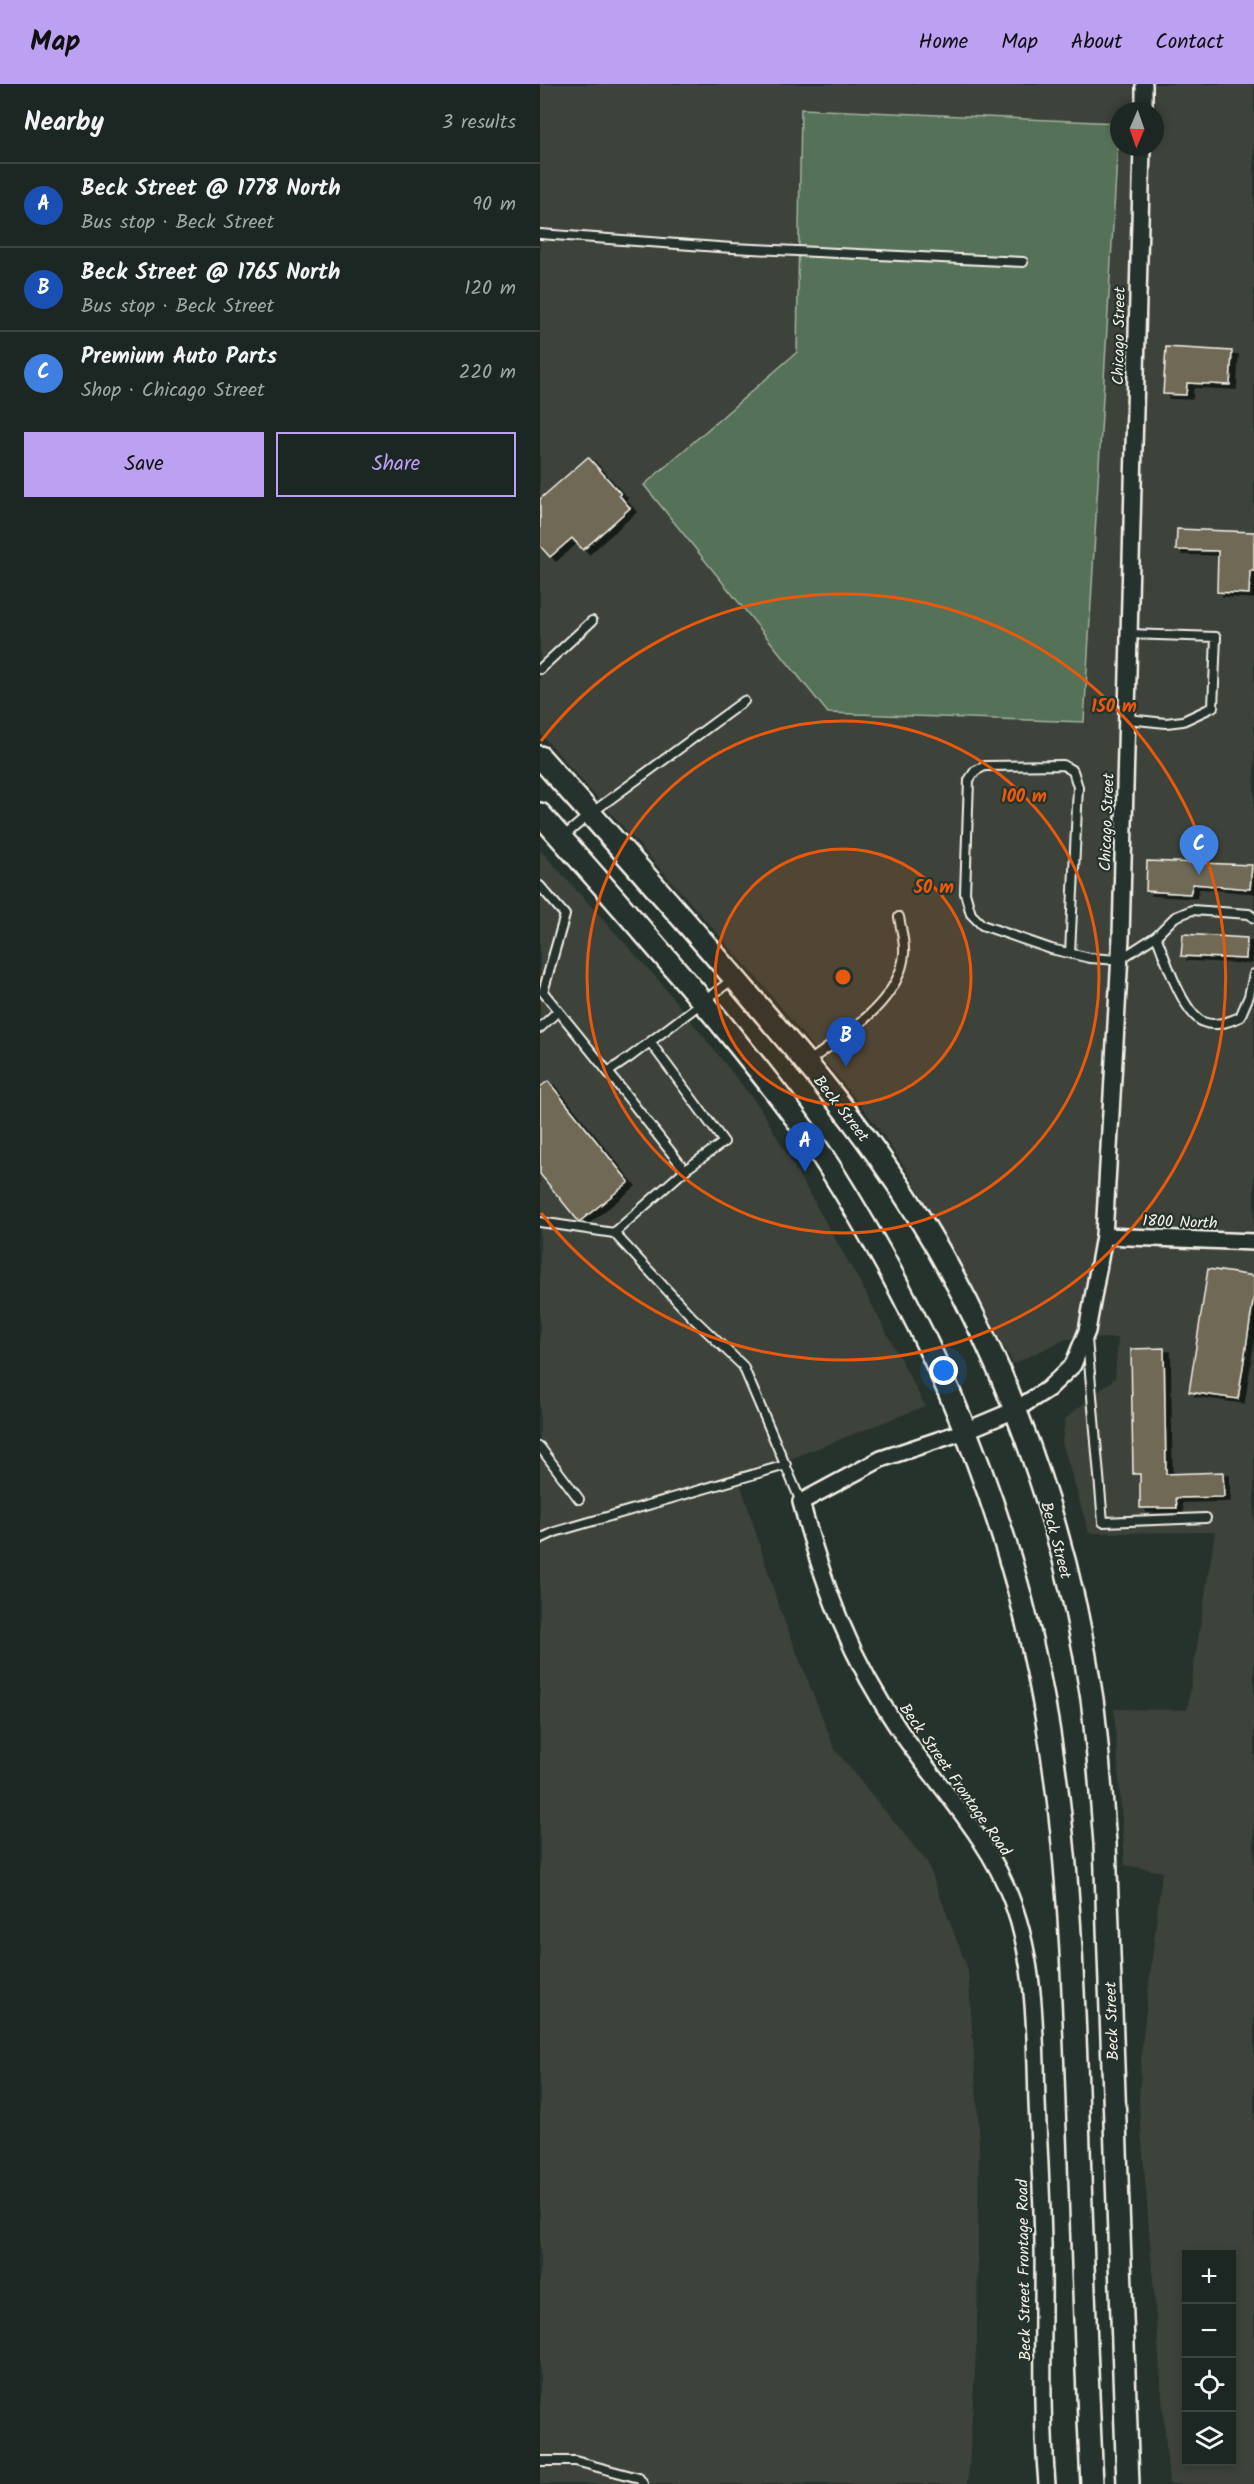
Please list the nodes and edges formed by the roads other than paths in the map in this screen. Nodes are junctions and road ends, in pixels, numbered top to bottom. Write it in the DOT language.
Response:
graph roads {
  1 [pos="1144,84"];
  2 [pos="1144,102"];
  3 [pos="1142,156"];
  4 [pos="540,234"];
  5 [pos="1023,262"];
  6 [pos="592,621"];
  7 [pos="1130,634"];
  8 [pos="540,669"];
  9 [pos="744,700"];
  10 [pos="1127,719"];
  11 [pos="540,757"];
  12 [pos="540,814"];
  13 [pos="590,814"];
  14 [pos="561,838"];
  15 [pos="540,886"];
  16 [pos="899,917"];
  17 [pos="1254,918"];
  18 [pos="1156,936"];
  19 [pos="1070,953"];
  20 [pos="1119,960"];
  21 [pos="1254,974"];
  22 [pos="734,978"];
  23 [pos="703,1001"];
  24 [pos="558,1011"];
  25 [pos="540,1028"];
  26 [pos="650,1042"];
  27 [pos="807,1063"];
  28 [pos="608,1072"];
  29 [pos="685,1170"];
  30 [pos="540,1222"];
  31 [pos="614,1233"];
  32 [pos="1104,1236"];
  33 [pos="1254,1242"];
  34 [pos="1087,1332"];
  35 [pos="1016,1410"];
  36 [pos="965,1431"];
  37 [pos="540,1447"];
  38 [pos="786,1466"];
  39 [pos="579,1499"];
  40 [pos="801,1502"];
  41 [pos="1206,1518"];
  42 [pos="540,1539"];
  43 [pos="540,2461"];
  44 [pos="643,2484"];
  45 [pos="1047,2484"];
  46 [pos="1092,2484"];
  47 [pos="1128,2484"];
  1 -- 2 [label="street"];
  3 -- 7 [label="street, Chicago Street"];
  4 -- 5 [label="lane"];
  6 -- 8 [label="lane"];
  7 -- 10 [label="street, Chicago Street"];
  7 -- 10 [label="lane"];
  9 -- 13 [label="lane"];
  10 -- 20 [label="street, Chicago Street"];
  11 -- 13 [label="main road, Beck Street"];
  12 -- 14 [label="main road"];
  13 -- 14 [label="lane"];
  13 -- 22 [label="main road, Beck Street"];
  14 -- 23 [label="main road"];
  15 -- 24 [label="lane"];
  16 -- 27 [label="lane"];
  17 -- 18 [label="lane"];
  18 -- 20 [label="lane"];
  18 -- 21 [label="lane"];
  19 -- 19 [label="lane"];
  19 -- 20 [label="lane"];
  20 -- 32 [label="street, Chicago Street"];
  22 -- 23 [label="lane"];
  22 -- 27 [label="main road, Beck Street"];
  23 -- 26 [label="lane"];
  23 -- 36 [label="main road"];
  24 -- 25 [label="lane"];
  24 -- 28 [label="lane"];
  26 -- 28 [label="lane"];
  26 -- 29 [label="lane"];
  27 -- 35 [label="main road, Beck Street"];
  28 -- 29 [label="lane"];
  29 -- 31 [label="lane"];
  30 -- 31 [label="lane"];
  31 -- 38 [label="lane"];
  32 -- 33 [label="street, 1800 North"];
  32 -- 34 [label="street, Chicago Street"];
  34 -- 35 [label="street, Chicago Street"];
  34 -- 41 [label="lane"];
  35 -- 36 [label="street, Chicago Street"];
  35 -- 47 [label="main road, Beck Street"];
  36 -- 40 [label="street"];
  36 -- 46 [label="main road"];
  37 -- 39 [label="lane"];
  38 -- 40 [label="lane"];
  38 -- 42 [label="lane"];
  40 -- 45 [label="street, Beck Street Frontage Road"];
  43 -- 44 [label="lane"];
}
